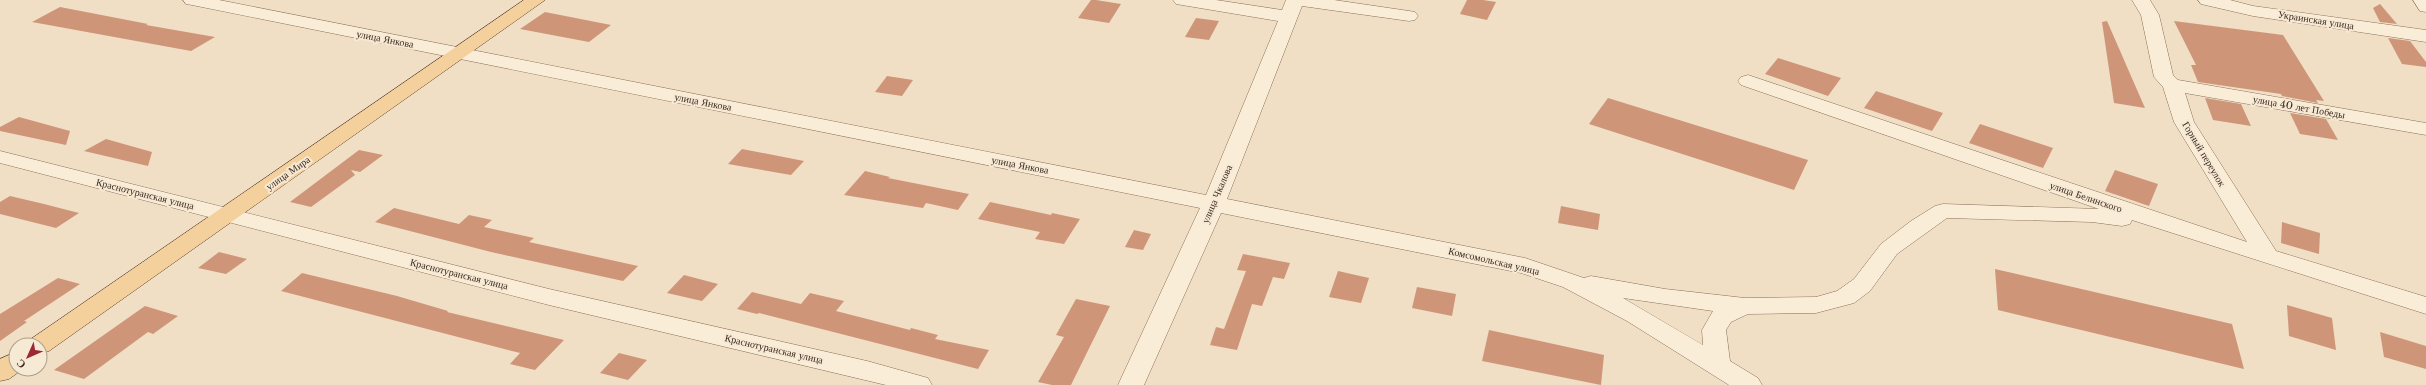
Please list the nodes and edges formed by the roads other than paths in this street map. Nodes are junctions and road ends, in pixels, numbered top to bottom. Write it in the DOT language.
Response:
graph roads {
  1 [pos="192,0"];
  2 [pos="536,0"];
  3 [pos="1182,0"];
  4 [pos="2141,0"];
  5 [pos="2207,0"];
  6 [pos="2422,0"];
  7 [pos="2426,7"];
  8 [pos="1293,8"];
  9 [pos="1409,16"];
  10 [pos="2426,36"];
  11 [pos="460,54"];
  12 [pos="1748,81"];
  13 [pos="2172,85"];
  14 [pos="2426,129"];
  15 [pos="0,157"];
  16 [pos="1214,203"];
  17 [pos="227,215"];
  18 [pos="2180,229"];
  19 [pos="2268,257"];
  20 [pos="1571,281"];
  21 [pos="1745,306"];
  22 [pos="2426,306"];
  23 [pos="48,339"];
  24 [pos="1718,368"];
  25 [pos="919,385"];
  26 [pos="1131,385"];
  27 [pos="1749,385"];
  1 -- 11 [label="street, улица Янкова"];
  2 -- 11 [label="main road, улица Мира"];
  3 -- 8 [label="street"];
  4 -- 13 [label="street, Горный переулок"];
  5 -- 10 [label="street, Украинская улица"];
  6 -- 7 [label="street"];
  8 -- 9 [label="street"];
  8 -- 16 [label="street, улица Чкалова"];
  11 -- 16 [label="street, улица Янкова"];
  11 -- 17 [label="main road, улица Мира"];
  12 -- 18 [label="street, улица Белинского"];
  13 -- 14 [label="street, улица 40 лет Победы"];
  13 -- 19 [label="street, Горный переулок"];
  15 -- 17 [label="street, Краснотуранская улица"];
  16 -- 20 [label="street, Комсомольская улица"];
  16 -- 26 [label="street, улица Чкалова"];
  17 -- 23 [label="main road, улица Мира"];
  17 -- 25 [label="street, Краснотуранская улица"];
  18 -- 19 [label="street, улица Белинского"];
  18 -- 21 [label="street"];
  19 -- 22 [label="street, улица Белинского"];
  20 -- 21 [label="street"];
  20 -- 24 [label="street, Комсомольская улица"];
  21 -- 24 [label="street"];
  24 -- 27 [label="street, Комсомольская улица"];
}
